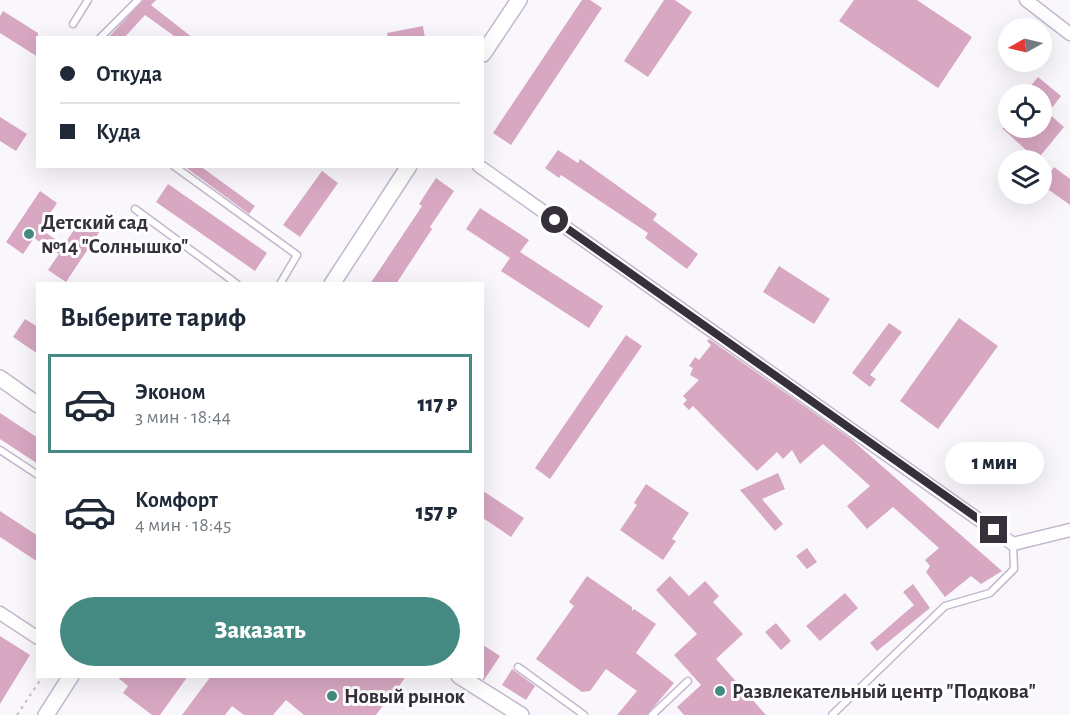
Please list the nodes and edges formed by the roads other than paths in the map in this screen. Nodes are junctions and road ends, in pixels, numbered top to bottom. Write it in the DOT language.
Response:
graph roads {
  1 [pos="88,0"];
  2 [pos="138,0"];
  3 [pos="519,0"];
  4 [pos="1026,0"];
  5 [pos="74,24"];
  6 [pos="1070,34"];
  7 [pos="102,36"];
  8 [pos="484,52"];
  9 [pos="177,168"];
  10 [pos="408,168"];
  11 [pos="482,168"];
  12 [pos="135,209"];
  13 [pos="228,277"];
  14 [pos="225,282"];
  15 [pos="234,282"];
  16 [pos="281,282"];
  17 [pos="333,282"];
  18 [pos="0,378"];
  19 [pos="36,404"];
  20 [pos="0,450"];
  21 [pos="36,474"];
  22 [pos="1070,530"];
  23 [pos="1013,544"];
  24 [pos="0,613"];
  25 [pos="36,637"];
  26 [pos="518,667"];
  27 [pos="70,678"];
  28 [pos="462,678"];
  29 [pos="688,681"];
  30 [pos="46,715"];
  31 [pos="521,715"];
  32 [pos="584,715"];
  33 [pos="652,715"];
  34 [pos="832,715"];
  1 -- 5 [label="lane"];
  2 -- 7 [label="lane"];
  3 -- 8 [label="street"];
  4 -- 6 [label="street"];
  9 -- 16 [label="lane"];
  10 -- 17 [label="street"];
  11 -- 23 [label="street"];
  12 -- 13 [label="lane"];
  13 -- 14 [label="lane"];
  13 -- 15 [label="lane"];
  18 -- 19 [label="street"];
  20 -- 21 [label="lane"];
  22 -- 23 [label="street"];
  23 -- 34 [label="lane"];
  24 -- 25 [label="street"];
  26 -- 32 [label="lane"];
  27 -- 30 [label="street"];
  28 -- 31 [label="street"];
  29 -- 33 [label="lane"];
}
